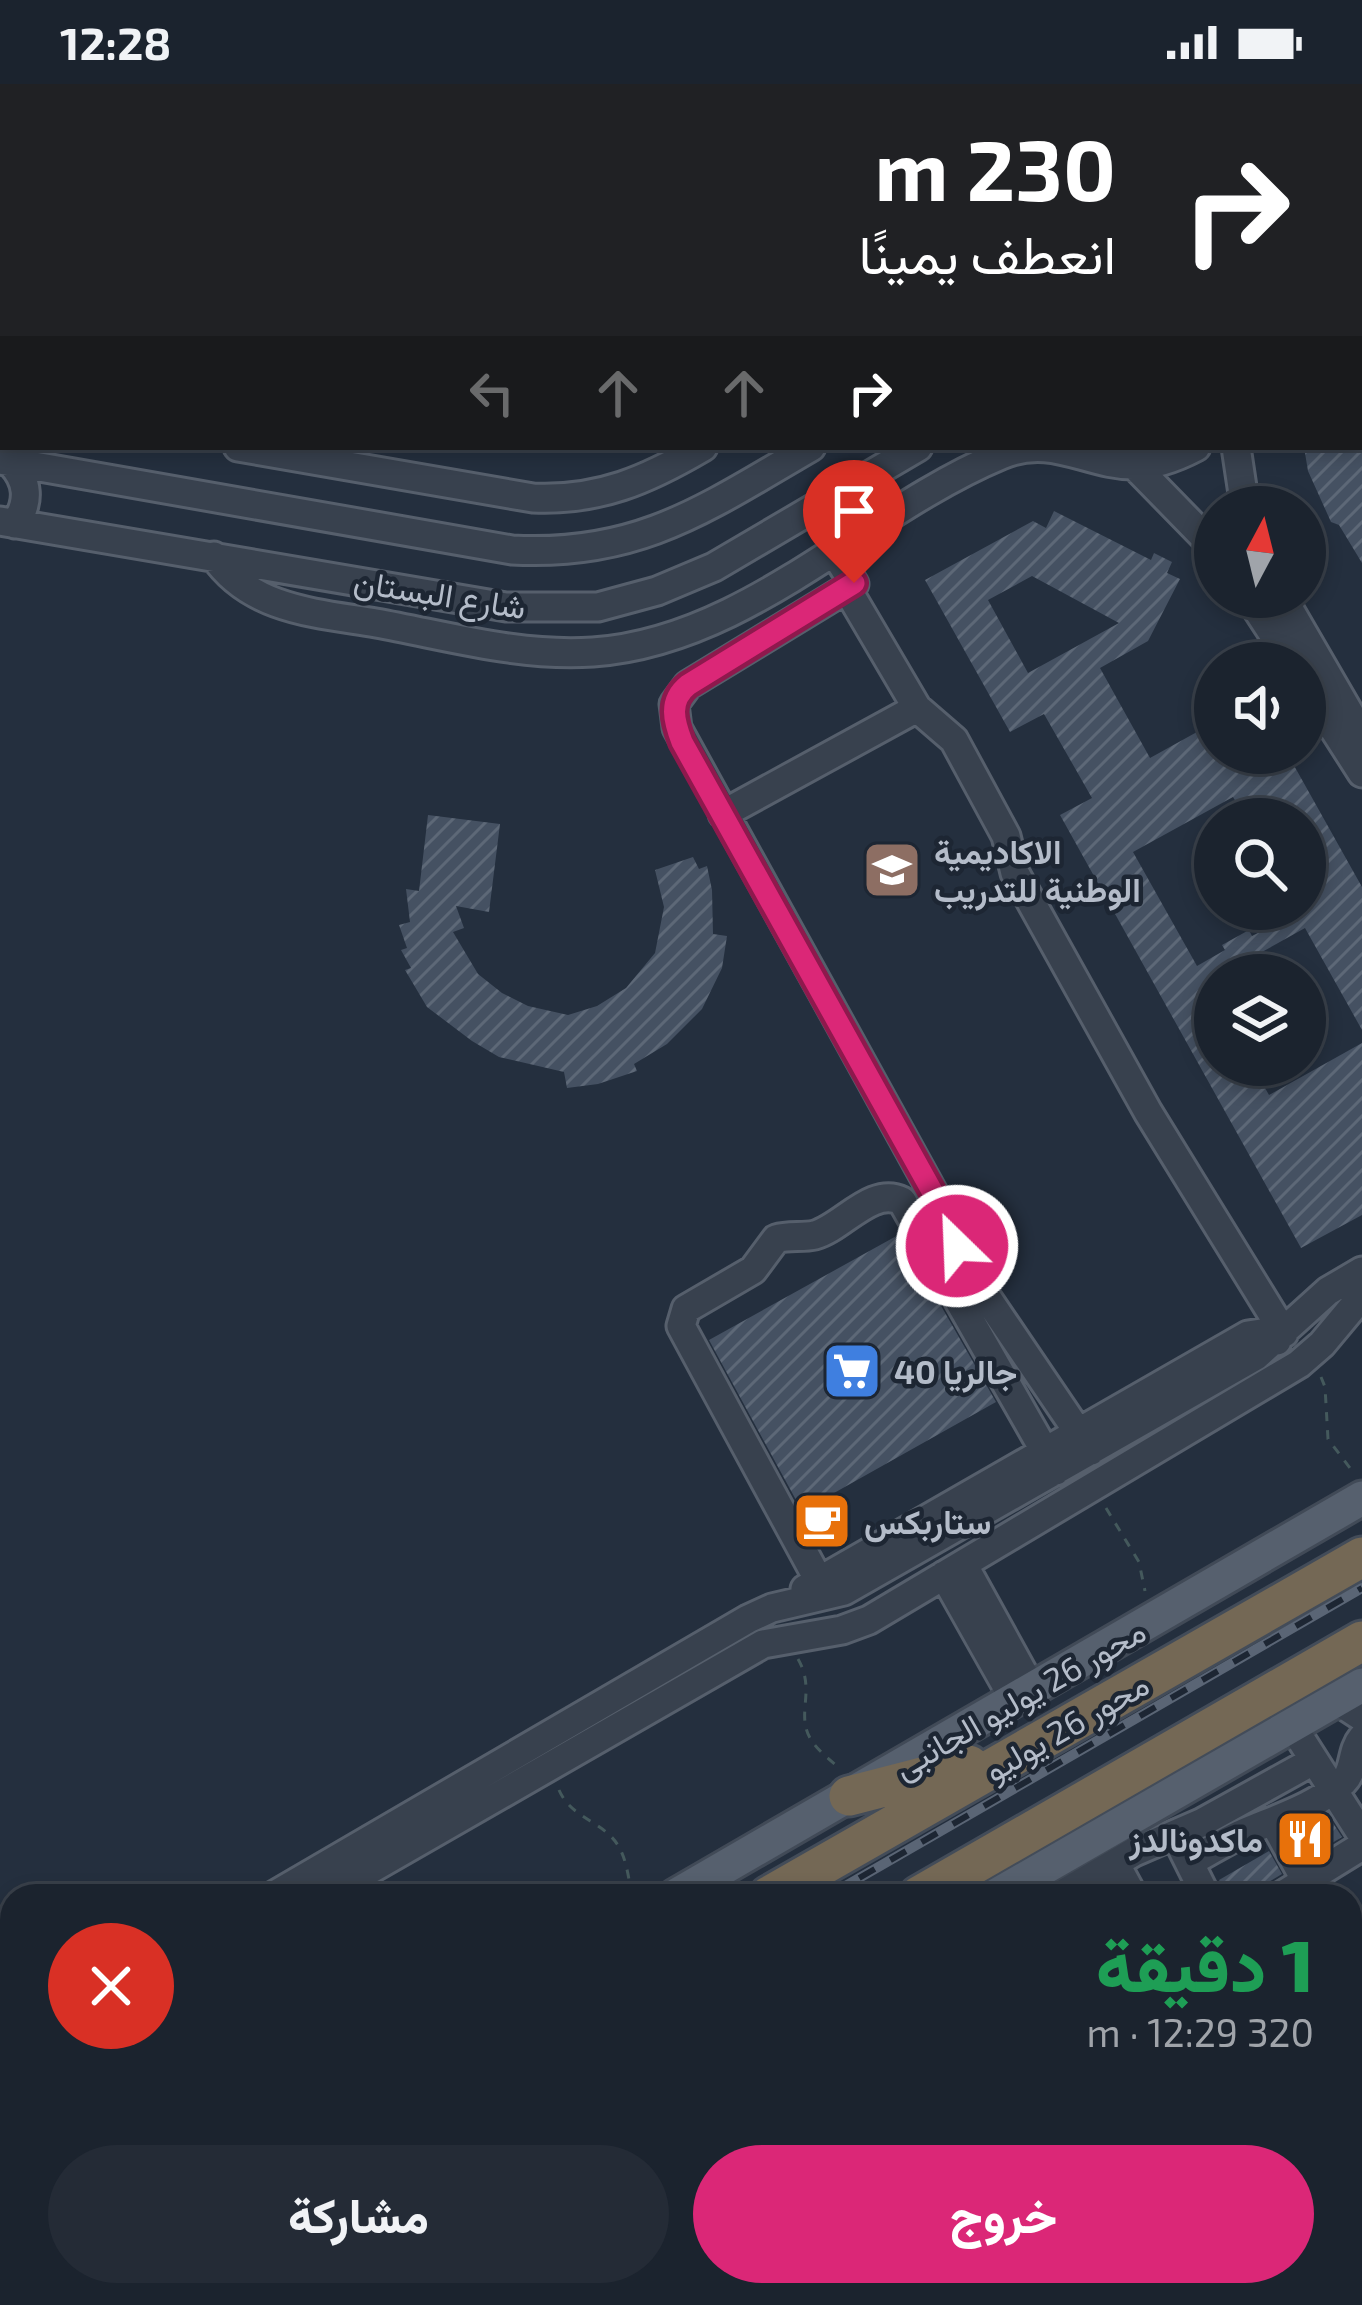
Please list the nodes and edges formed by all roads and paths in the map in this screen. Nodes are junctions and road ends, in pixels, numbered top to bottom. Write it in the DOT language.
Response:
graph roads {
  1 [pos="255,450"];
  2 [pos="697,450"];
  3 [pos="806,450"];
  4 [pos="913,450"];
  5 [pos="916,450"];
  6 [pos="1017,450"];
  7 [pos="1189,450"];
  8 [pos="1236,450"];
  9 [pos="1091,452"];
  10 [pos="5,461"];
  11 [pos="1134,465"];
  12 [pos="1242,486"];
  13 [pos="938,487"];
  14 [pos="1194,519"];
  15 [pos="8,523"];
  16 [pos="833,550"];
  17 [pos="214,556"];
  18 [pos="847,589"];
  19 [pos="1294,618"];
  20 [pos="665,637"];
  21 [pos="688,685"];
  22 [pos="917,708"];
  23 [pos="1326,716"];
  24 [pos="1362,735"];
  25 [pos="1362,772"];
  26 [pos="723,814"];
  27 [pos="1362,1271"];
  28 [pos="1362,1296"];
  29 [pos="1280,1337"];
  30 [pos="1309,1357"];
  31 [pos="1070,1453"];
  32 [pos="1362,1482"];
  33 [pos="1093,1485"];
  34 [pos="1362,1498"];
  35 [pos="1362,1557"];
  36 [pos="953,1570"];
  37 [pos="818,1579"];
  38 [pos="800,1603"];
  39 [pos="1148,1622"];
  40 [pos="782,1638"];
  41 [pos="1362,1641"];
  42 [pos="658,1689"];
  43 [pos="1024,1696"];
  44 [pos="1353,1701"];
  45 [pos="1293,1727"];
  46 [pos="1362,1738"];
  47 [pos="1021,1752"];
  48 [pos="1313,1760"];
  49 [pos="552,1766"];
  50 [pos="1334,1788"];
  51 [pos="855,1793"];
  52 [pos="1157,1803"];
  53 [pos="1274,1823"];
  54 [pos="1174,1834"];
  55 [pos="1362,1835"];
  56 [pos="1362,1846"];
  57 [pos="1190,1862"];
  58 [pos="1115,1863"];
  59 [pos="1065,1880"];
  60 [pos="1306,1881"];
  61 [pos="296,1884"];
  62 [pos="345,1884"];
  63 [pos="629,1884"];
  64 [pos="696,1884"];
  65 [pos="791,1884"];
  66 [pos="940,1884"];
  67 [pos="1126,1884"];
  68 [pos="1200,1884"];
  69 [pos="1301,1884"];
  1 -- 2 [label="street"];
  3 -- 10 [label="street, شارع البستان"];
  4 -- 17 [label="street, شارع البستان"];
  5 -- 13 [label="street"];
  6 -- 13 [label="street"];
  7 -- 11 [label="street"];
  8 -- 12 [label="street"];
  9 -- 11 [label="street"];
  10 -- 15 [label="street"];
  11 -- 14 [label="street"];
  13 -- 16 [label="street"];
  15 -- 17 [label="street, شارع البستان"];
  16 -- 18 [label="street"];
  16 -- 20 [label="street"];
  17 -- 20 [label="street"];
  18 -- 21 [label="street"];
  18 -- 22 [label="street"];
  19 -- 24 [label="street"];
  20 -- 21 [label="street"];
  21 -- 26 [label="street"];
  22 -- 26 [label="street"];
  22 -- 29 [label="street"];
  23 -- 25 [label="street"];
  26 -- 31 [label="street"];
  27 -- 29 [label="street"];
  28 -- 30 [label="street"];
  29 -- 31 [label="street"];
  30 -- 32 [label="path"];
  30 -- 33 [label="street"];
  31 -- 33 [label="street"];
  31 -- 37 [label="street"];
  31 -- 37 [label="street"];
  31 -- 38 [label="street"];
  33 -- 36 [label="street"];
  33 -- 39 [label="path"];
  34 -- 39 [label="main road, محور 26 يوليو الجانبى"];
  35 -- 47 [label="highway, محور 26 يوليو"];
  36 -- 40 [label="street"];
  36 -- 43 [label="street"];
  37 -- 38 [label="street"];
  38 -- 42 [label="street"];
  39 -- 43 [label="main road, محور 26 يوليو الجانبى"];
  40 -- 42 [label="street"];
  40 -- 51 [label="path"];
  41 -- 66 [label="highway"];
  42 -- 49 [label="street"];
  42 -- 61 [label="street"];
  43 -- 51 [label="main road, محور 26 يوليو الجانبى"];
  44 -- 45 [label="main road"];
  45 -- 48 [label="street"];
  45 -- 52 [label="main road"];
  46 -- 50 [label="street"];
  47 -- 51 [label="highway"];
  47 -- 65 [label="highway, محور 26 يوليو"];
  48 -- 50 [label="street"];
  48 -- 54 [label="street"];
  49 -- 62 [label="street"];
  49 -- 63 [label="path"];
  50 -- 53 [label="street"];
  50 -- 55 [label="street"];
  51 -- 64 [label="main road, محور 26 يوليو الجانبى"];
  52 -- 54 [label="street"];
  52 -- 59 [label="main road"];
  53 -- 57 [label="street"];
  53 -- 60 [label="street"];
  54 -- 57 [label="street"];
  54 -- 58 [label="street"];
  56 -- 60 [label="street"];
  57 -- 68 [label="street"];
  58 -- 59 [label="street"];
  58 -- 67 [label="street"];
  60 -- 69 [label="street"];
}
